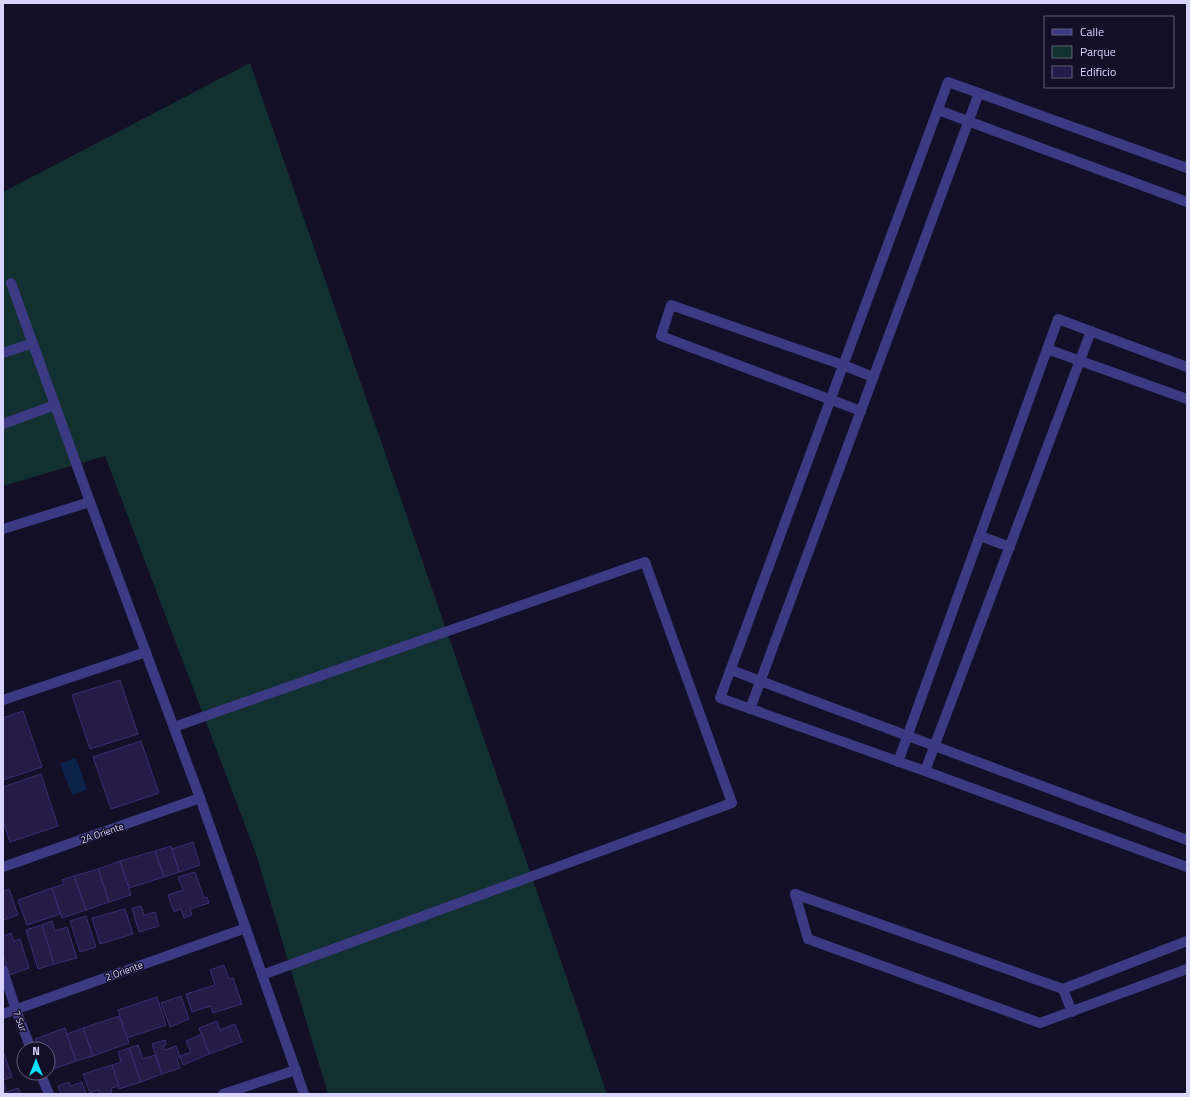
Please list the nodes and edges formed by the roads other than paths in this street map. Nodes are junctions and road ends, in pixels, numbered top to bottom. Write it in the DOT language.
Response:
graph roads {
  1 [pos="979,93"];
  2 [pos="938,110"];
  3 [pos="968,121"];
  4 [pos="1187,168"];
  5 [pos="1187,202"];
  6 [pos="11,283"];
  7 [pos="1091,331"];
  8 [pos="33,343"];
  9 [pos="1047,349"];
  10 [pos="3,353"];
  11 [pos="1081,361"];
  12 [pos="844,365"];
  13 [pos="1187,367"];
  14 [pos="873,377"];
  15 [pos="1187,399"];
  16 [pos="831,400"];
  17 [pos="55,405"];
  18 [pos="860,411"];
  19 [pos="3,424"];
  20 [pos="90,502"];
  21 [pos="3,529"];
  22 [pos="980,536"];
  23 [pos="1010,547"];
  24 [pos="146,652"];
  25 [pos="731,670"];
  26 [pos="760,681"];
  27 [pos="3,700"];
  28 [pos="750,709"];
  29 [pos="174,727"];
  30 [pos="908,736"];
  31 [pos="934,746"];
  32 [pos="898,762"];
  33 [pos="925,771"];
  34 [pos="200,798"];
  35 [pos="1187,840"];
  36 [pos="3,867"];
  37 [pos="1187,867"];
  38 [pos="246,928"];
  39 [pos="1187,941"];
  40 [pos="1187,969"];
  41 [pos="3,970"];
  42 [pos="262,974"];
  43 [pos="1063,989"];
  44 [pos="16,1010"];
  45 [pos="1072,1012"];
  46 [pos="3,1014"];
  47 [pos="28,1041"];
  48 [pos="296,1070"];
  49 [pos="43,1081"];
  50 [pos="49,1094"];
  51 [pos="223,1094"];
  52 [pos="304,1094"];
  1 -- 2 [label="street"];
  1 -- 3 [label="street"];
  1 -- 4 [label="street"];
  2 -- 3 [label="street"];
  2 -- 12 [label="street"];
  3 -- 5 [label="street"];
  3 -- 14 [label="street"];
  6 -- 8 [label="street"];
  7 -- 9 [label="street"];
  7 -- 11 [label="street"];
  7 -- 13 [label="street"];
  8 -- 10 [label="street"];
  8 -- 17 [label="street"];
  9 -- 11 [label="street"];
  9 -- 22 [label="street"];
  11 -- 15 [label="street"];
  11 -- 23 [label="street"];
  12 -- 14 [label="street"];
  12 -- 16 [label="street"];
  12 -- 16 [label="street"];
  14 -- 18 [label="street"];
  16 -- 18 [label="street"];
  16 -- 25 [label="street"];
  17 -- 19 [label="street"];
  17 -- 20 [label="street"];
  18 -- 26 [label="street"];
  20 -- 21 [label="street"];
  20 -- 24 [label="street"];
  22 -- 23 [label="street"];
  22 -- 30 [label="street"];
  23 -- 31 [label="street"];
  24 -- 27 [label="street"];
  24 -- 29 [label="street"];
  25 -- 26 [label="street"];
  25 -- 28 [label="street"];
  26 -- 28 [label="street"];
  26 -- 30 [label="street"];
  28 -- 32 [label="street"];
  29 -- 34 [label="street"];
  29 -- 42 [label="street"];
  30 -- 31 [label="street"];
  30 -- 32 [label="street"];
  31 -- 33 [label="street"];
  31 -- 35 [label="street"];
  32 -- 33 [label="street"];
  33 -- 37 [label="street"];
  34 -- 36 [label="street, 2A Oriente"];
  34 -- 38 [label="street"];
  38 -- 42 [label="street"];
  38 -- 44 [label="street, 2 Oriente"];
  39 -- 43 [label="street"];
  40 -- 45 [label="street"];
  41 -- 44 [label="street, 7 Sur"];
  42 -- 48 [label="street"];
  43 -- 45 [label="street"];
  43 -- 45 [label="street"];
  44 -- 46 [label="street, 2 Oriente"];
  44 -- 47 [label="street, 7 Sur"];
  48 -- 51 [label="street"];
  48 -- 52 [label="street"];
  49 -- 50 [label="street"];
}
